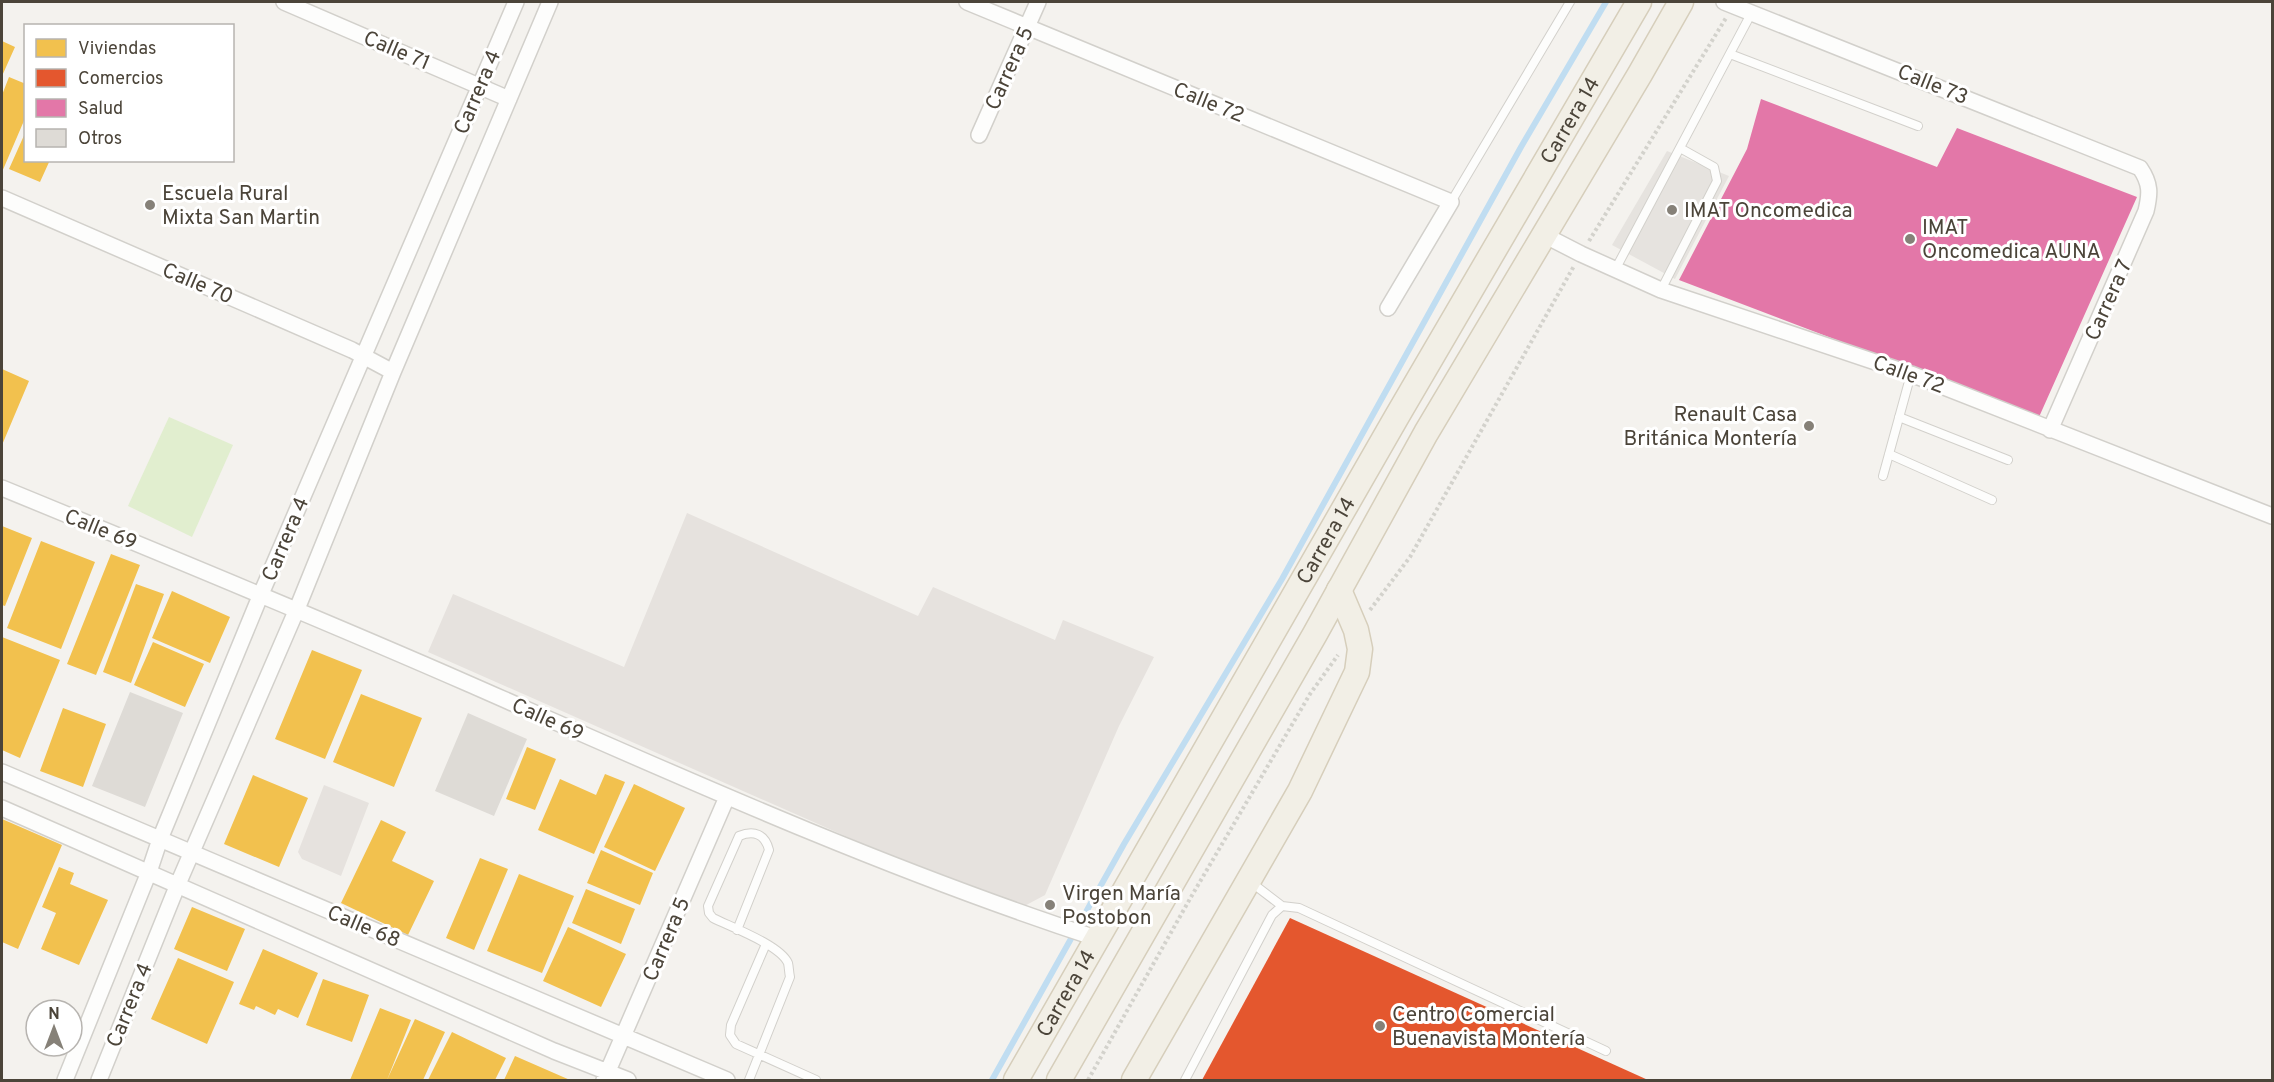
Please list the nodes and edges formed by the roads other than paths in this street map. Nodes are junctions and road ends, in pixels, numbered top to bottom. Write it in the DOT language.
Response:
graph roads {
  1 [pos="284,2"];
  2 [pos="516,2"];
  3 [pos="550,2"];
  4 [pos="967,2"];
  5 [pos="1038,2"];
  6 [pos="1570,2"];
  7 [pos="1639,2"];
  8 [pos="1681,2"];
  9 [pos="1729,3"];
  10 [pos="1752,12"];
  11 [pos="1027,28"];
  12 [pos="1730,54"];
  13 [pos="479,86"];
  14 [pos="509,99"];
  15 [pos="1918,126"];
  16 [pos="979,135"];
  17 [pos="1680,148"];
  18 [pos="2140,168"];
  19 [pos="2,198"];
  20 [pos="1451,202"];
  21 [pos="1544,235"];
  22 [pos="1615,270"];
  23 [pos="1661,290"];
  24 [pos="1388,308"];
  25 [pos="365,356"];
  26 [pos="393,372"];
  27 [pos="1911,374"];
  28 [pos="1899,417"];
  29 [pos="2050,430"];
  30 [pos="1889,454"];
  31 [pos="2008,460"];
  32 [pos="1883,476"];
  33 [pos="2,488"];
  34 [pos="1992,500"];
  35 [pos="2272,516"];
  36 [pos="1339,590"];
  37 [pos="261,594"];
  38 [pos="297,609"];
  39 [pos="2,772"];
  40 [pos="727,797"];
  41 [pos="2,808"];
  42 [pos="160,839"];
  43 [pos="191,852"];
  44 [pos="149,872"];
  45 [pos="1248,880"];
  46 [pos="178,884"];
  47 [pos="1282,906"];
  48 [pos="737,930"];
  49 [pos="1089,935"];
  50 [pos="766,944"];
  51 [pos="624,1037"];
  52 [pos="1606,1051"];
  53 [pos="759,1056"];
  54 [pos="606,1076"];
  55 [pos="65,1080"];
  56 [pos="99,1080"];
  57 [pos="628,1080"];
  58 [pos="727,1080"];
  59 [pos="749,1080"];
  60 [pos="816,1080"];
  61 [pos="1016,1080"];
  62 [pos="1059,1080"];
  63 [pos="1134,1080"];
  64 [pos="1185,1080"];
  1 -- 13 [label="street, Calle 71"];
  2 -- 13 [label="street, Carrera 4"];
  3 -- 14 [label="street, Carrera 4"];
  4 -- 11 [label="street, Calle 72"];
  5 -- 11 [label="street, Carrera 5"];
  6 -- 20 [label="lane"];
  7 -- 49 [label="main road, Carrera 14"];
  8 -- 21 [label="main road, Carrera 14"];
  9 -- 10 [label="street, Calle 73"];
  10 -- 12 [label="lane"];
  10 -- 18 [label="street, Calle 73"];
  11 -- 16 [label="street, Carrera 5"];
  11 -- 20 [label="street, Calle 72"];
  12 -- 15 [label="lane"];
  12 -- 17 [label="lane"];
  13 -- 14 [label="street, Calle 71"];
  13 -- 25 [label="street, Carrera 4"];
  14 -- 26 [label="street, Carrera 4"];
  17 -- 22 [label="lane"];
  17 -- 23 [label="lane"];
  18 -- 29 [label="street, Carrera 7"];
  19 -- 25 [label="street, Calle 70"];
  20 -- 24 [label="street"];
  21 -- 22 [label="street, Calle 72"];
  21 -- 36 [label="main road, Carrera 14"];
  22 -- 23 [label="street, Calle 72"];
  23 -- 27 [label="street, Calle 72"];
  25 -- 26 [label="street, Calle 70"];
  25 -- 37 [label="street, Carrera 4"];
  26 -- 38 [label="street, Carrera 4"];
  27 -- 28 [label="lane"];
  27 -- 29 [label="street, Calle 72"];
  28 -- 30 [label="lane"];
  28 -- 31 [label="lane"];
  29 -- 35 [label="street, Calle 72"];
  30 -- 32 [label="lane"];
  30 -- 34 [label="lane"];
  33 -- 37 [label="street, Calle 69"];
  36 -- 45 [label="main road"];
  36 -- 62 [label="main road, Carrera 14"];
  37 -- 38 [label="street, Calle 69"];
  37 -- 42 [label="street, Carrera 4"];
  38 -- 40 [label="street, Calle 69"];
  38 -- 43 [label="street, Carrera 4"];
  39 -- 42 [label="street, Calle 68"];
  40 -- 49 [label="street, Calle 69"];
  40 -- 51 [label="street, Carrera 5"];
  41 -- 44 [label="street, Calle 68"];
  42 -- 43 [label="street, Calle 68"];
  42 -- 44 [label="street, Carrera 4"];
  43 -- 46 [label="street, Carrera 4"];
  43 -- 51 [label="street, Calle 68"];
  44 -- 46 [label="street, Calle 68"];
  44 -- 55 [label="street, Carrera 4"];
  45 -- 47 [label="lane"];
  45 -- 63 [label="main road"];
  46 -- 54 [label="street, Calle 68"];
  46 -- 56 [label="street, Carrera 4"];
  47 -- 52 [label="lane"];
  47 -- 64 [label="lane"];
  48 -- 48 [label="lane"];
  48 -- 50 [label="lane"];
  49 -- 61 [label="main road, Carrera 14"];
  50 -- 53 [label="lane"];
  50 -- 53 [label="lane"];
  51 -- 54 [label="street, Carrera 5"];
  51 -- 58 [label="street, Calle 68"];
  53 -- 59 [label="lane"];
  53 -- 60 [label="lane"];
  54 -- 57 [label="street, Calle 68"];
}
